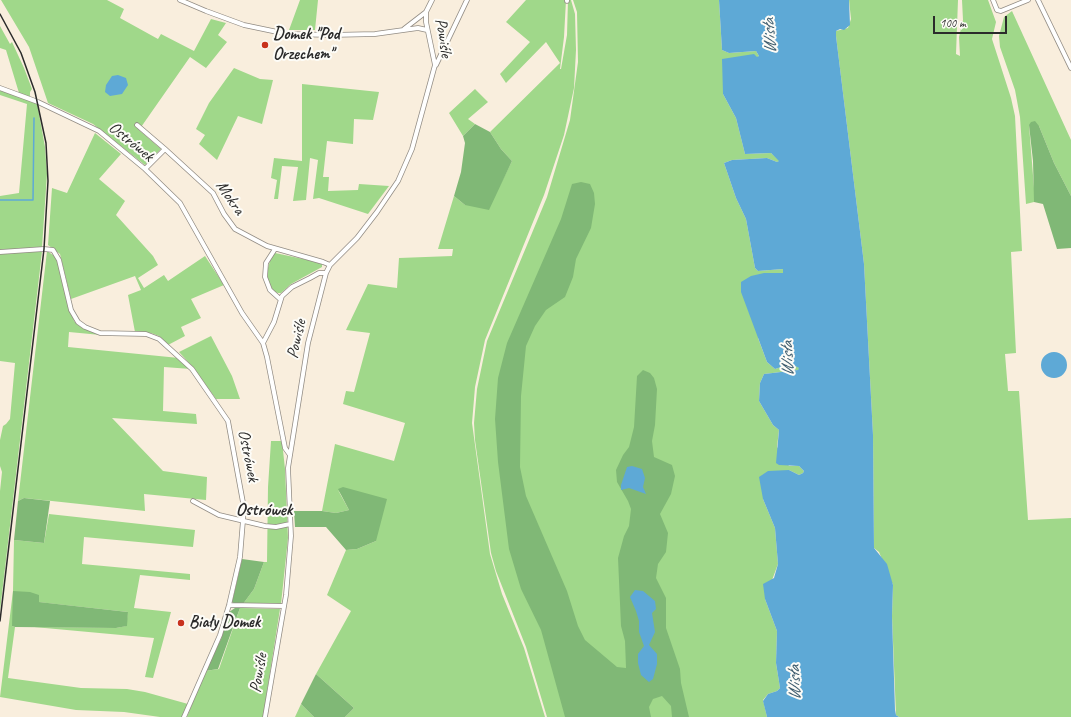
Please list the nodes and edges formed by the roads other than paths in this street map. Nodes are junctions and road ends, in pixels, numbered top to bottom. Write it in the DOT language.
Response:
graph roads {
  1 [pos="180,0"];
  2 [pos="432,0"];
  3 [pos="467,0"];
  4 [pos="993,0"];
  5 [pos="1028,0"];
  6 [pos="1038,0"];
  7 [pos="426,12"];
  8 [pos="404,29"];
  9 [pos="427,30"];
  10 [pos="435,65"];
  11 [pos="1071,68"];
  12 [pos="0,88"];
  13 [pos="137,125"];
  14 [pos="165,149"];
  15 [pos="145,169"];
  16 [pos="275,249"];
  17 [pos="0,252"];
  18 [pos="330,265"];
  19 [pos="326,273"];
  20 [pos="280,299"];
  21 [pos="262,343"];
  22 [pos="290,456"];
  23 [pos="193,501"];
  24 [pos="244,520"];
  25 [pos="290,524"];
  26 [pos="230,605"];
  27 [pos="284,606"];
  28 [pos="184,717"];
  29 [pos="265,717"];
  1 -- 8 [label="street"];
  2 -- 7 [label="street, Powiśle"];
  3 -- 10 [label="street"];
  4 -- 5 [label="street"];
  6 -- 11 [label="street"];
  7 -- 8 [label="street"];
  7 -- 9 [label="street, Powiśle"];
  8 -- 9 [label="street"];
  9 -- 10 [label="street, Powiśle"];
  10 -- 18 [label="street, Powiśle"];
  12 -- 15 [label="street, Ostrówek"];
  13 -- 14 [label="street, Mokra"];
  14 -- 15 [label="street"];
  14 -- 16 [label="street, Mokra"];
  15 -- 21 [label="street, Ostrówek"];
  16 -- 18 [label="street, Mokra"];
  16 -- 20 [label="street"];
  17 -- 24 [label="street, Ostrówek"];
  18 -- 19 [label="street, Powiśle"];
  19 -- 20 [label="street"];
  19 -- 22 [label="street, Powiśle"];
  20 -- 21 [label="street"];
  21 -- 22 [label="street, Ostrówek"];
  22 -- 25 [label="street, Powiśle"];
  23 -- 24 [label="street"];
  24 -- 25 [label="street"];
  24 -- 26 [label="street, Ostrówek"];
  25 -- 27 [label="street, Powiśle"];
  26 -- 27 [label="street"];
  26 -- 28 [label="street, Ostrówek"];
  27 -- 29 [label="street, Powiśle"];
}
